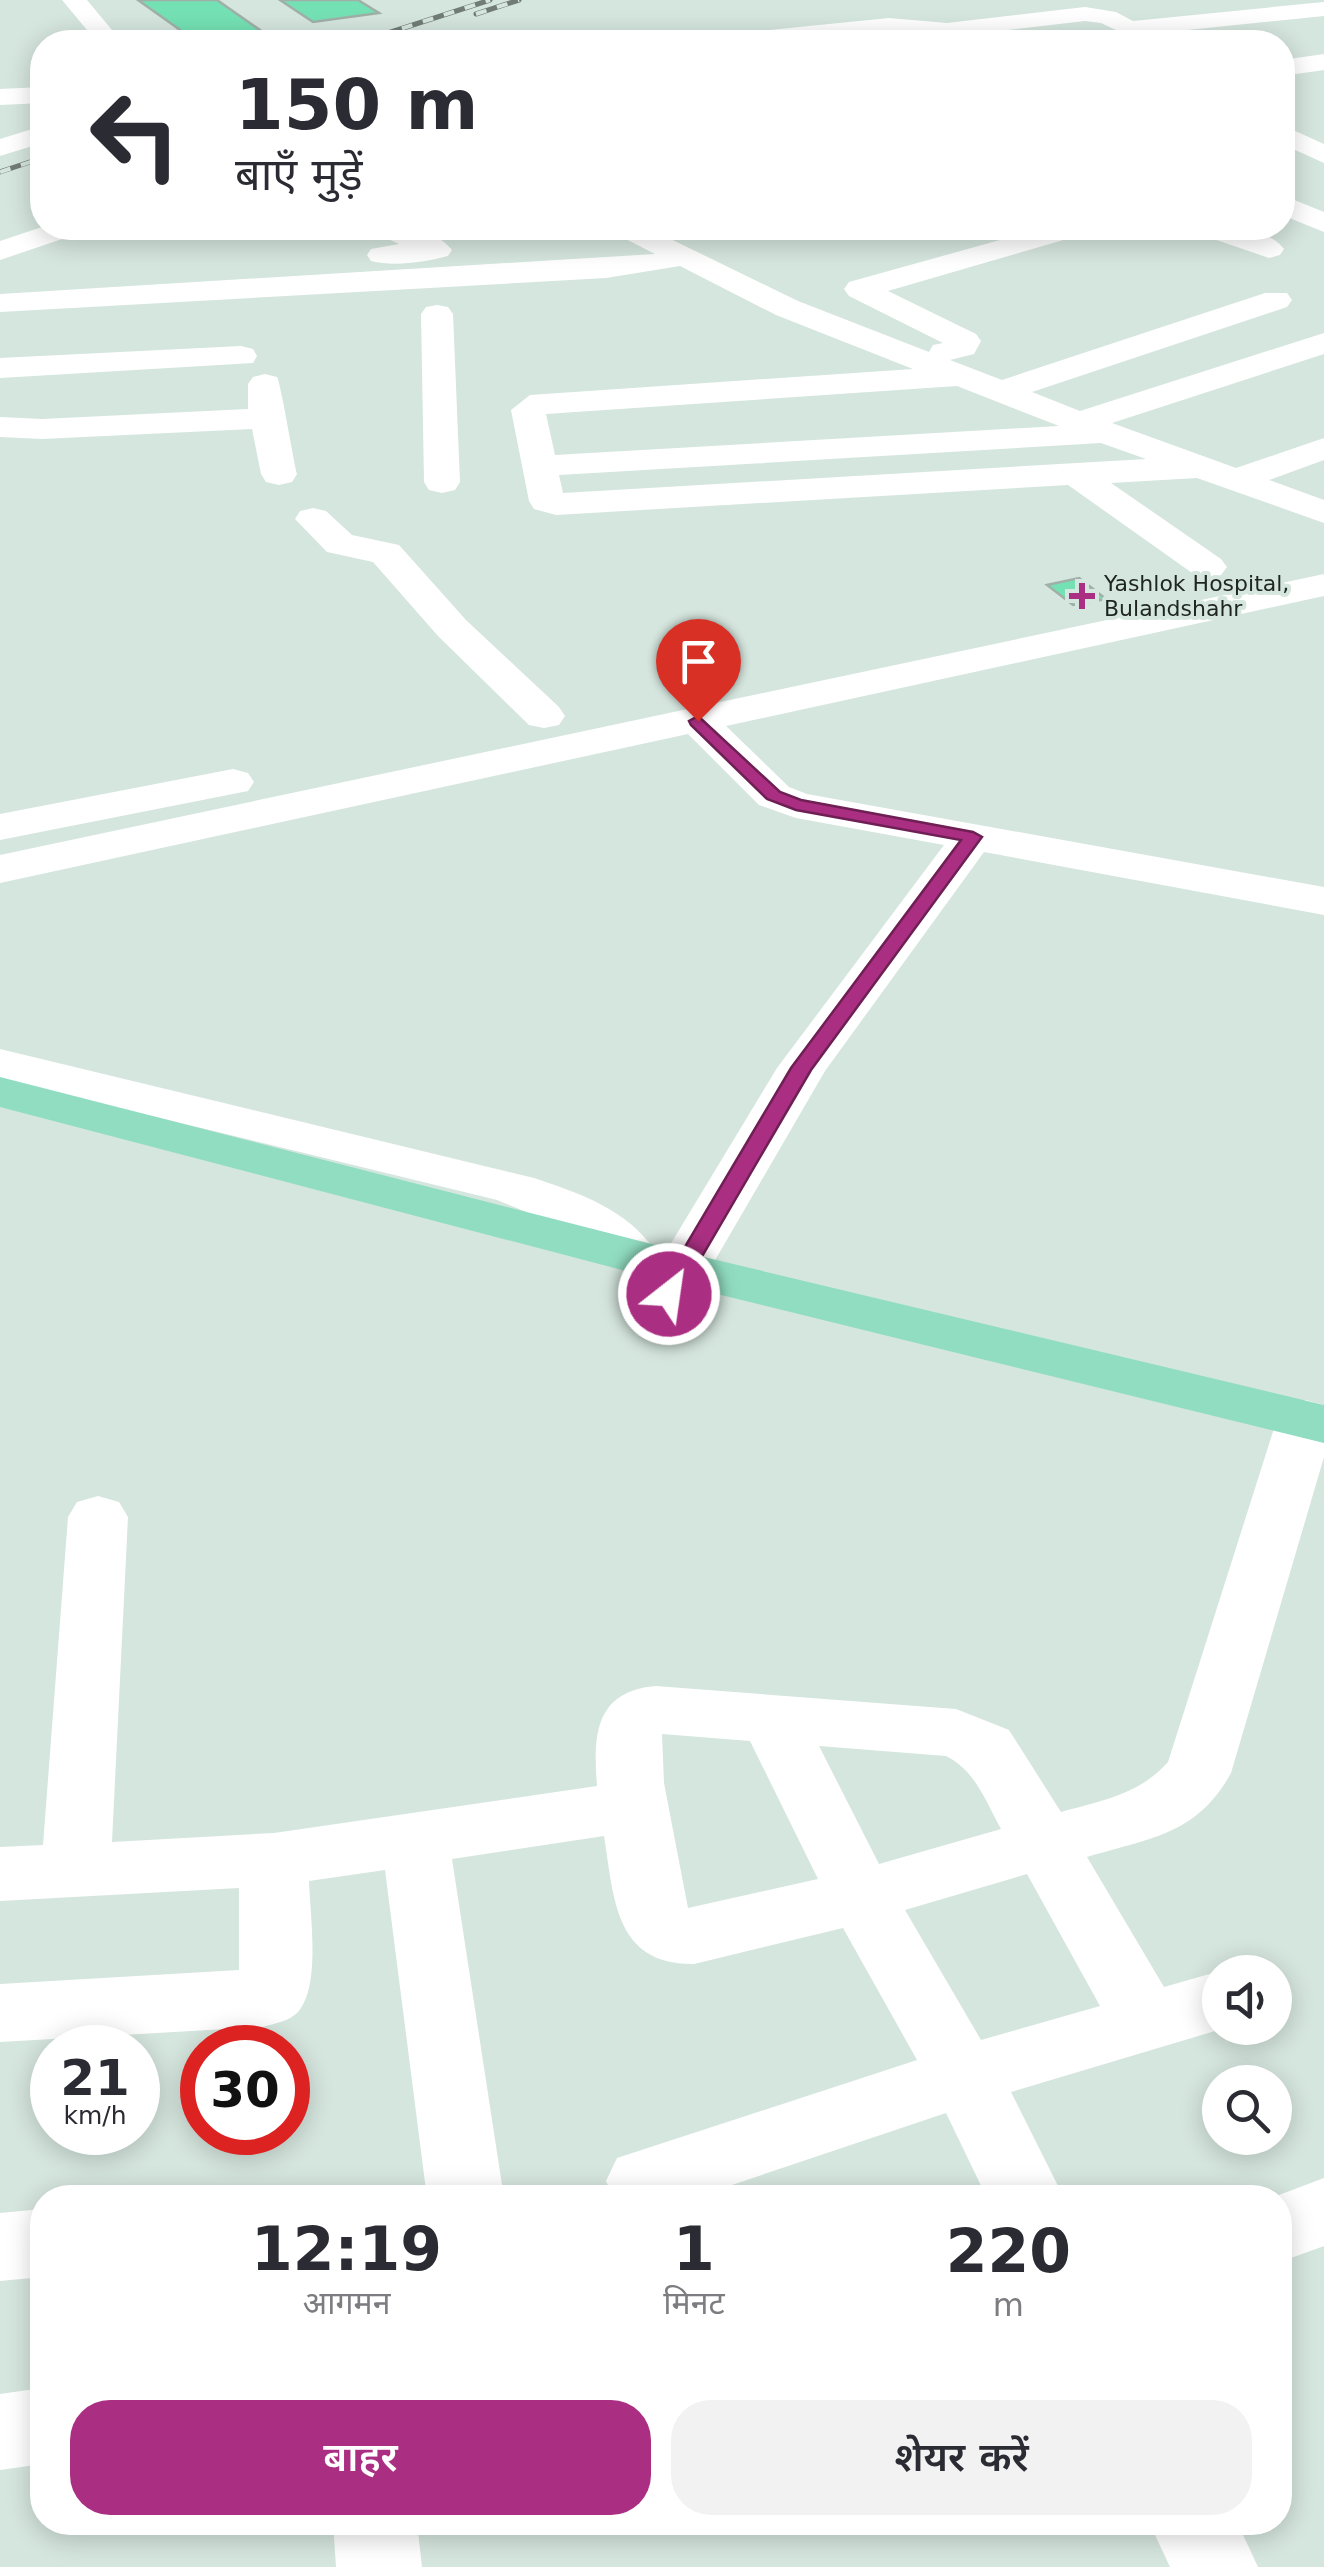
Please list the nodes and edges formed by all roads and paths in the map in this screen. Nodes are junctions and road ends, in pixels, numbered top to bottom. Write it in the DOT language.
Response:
graph roads {
  1 [pos="74,0"];
  2 [pos="948,0"];
  3 [pos="1057,0"];
  4 [pos="1324,8"];
  5 [pos="744,12"];
  6 [pos="1085,14"];
  7 [pos="990,25"];
  8 [pos="1129,29"];
  9 [pos="100,30"];
  10 [pos="766,30"];
  11 [pos="846,30"];
  12 [pos="934,30"];
  13 [pos="934,30"];
  14 [pos="997,30"];
  15 [pos="1324,62"];
  16 [pos="1295,66"];
  17 [pos="30,96"];
  18 [pos="0,98"];
  19 [pos="0,106"];
  20 [pos="30,106"];
  21 [pos="1310,113"];
  22 [pos="1295,115"];
  23 [pos="30,138"];
  24 [pos="1295,140"];
  25 [pos="0,148"];
  26 [pos="1324,155"];
  27 [pos="1295,210"];
  28 [pos="1324,224"];
  29 [pos="34,240"];
  30 [pos="415,240"];
  31 [pos="652,240"];
  32 [pos="1031,240"];
  33 [pos="1244,240"];
  34 [pos="1270,249"];
  35 [pos="0,252"];
  36 [pos="686,256"];
  37 [pos="248,259"];
  38 [pos="53,266"];
  39 [pos="0,270"];
  40 [pos="234,292"];
  41 [pos="1276,300"];
  42 [pos="0,304"];
  43 [pos="474,312"];
  44 [pos="436,314"];
  45 [pos="397,317"];
  46 [pos="245,338"];
  47 [pos="1324,342"];
  48 [pos="918,360"];
  49 [pos="0,368"];
  50 [pos="958,376"];
  51 [pos="1000,392"];
  52 [pos="268,418"];
  53 [pos="0,427"];
  54 [pos="1094,428"];
  55 [pos="1324,448"];
  56 [pos="540,466"];
  57 [pos="1200,467"];
  58 [pos="279,474"];
  59 [pos="1075,474"];
  60 [pos="1236,480"];
  61 [pos="442,482"];
  62 [pos="1324,512"];
  63 [pos="313,519"];
  64 [pos="1208,567"];
  65 [pos="1324,573"];
  66 [pos="1324,585"];
  67 [pos="544,716"];
  68 [pos="671,718"];
  69 [pos="0,827"];
  70 [pos="973,837"];
  71 [pos="0,846"];
  72 [pos="0,869"];
  73 [pos="1324,901"];
  74 [pos="0,1064"];
  75 [pos="0,1092"];
  76 [pos="0,1124"];
  77 [pos="629,1252"];
  78 [pos="676,1281"];
  79 [pos="1313,1434"];
  80 [pos="98,1517"];
  81 [pos="772,1719"];
  82 [pos="634,1806"];
  83 [pos="415,1840"];
  84 [pos="1045,1843"];
  85 [pos="274,1860"];
  86 [pos="76,1869"];
  87 [pos="0,1874"];
  88 [pos="861,1896"];
  89 [pos="1202,2005"];
  90 [pos="0,2012"];
  91 [pos="1146,2022"];
  92 [pos="964,2076"];
  93 [pos="644,2181"];
  94 [pos="464,2185"];
  95 [pos="1019,2185"];
  96 [pos="1324,2212"];
  97 [pos="1292,2224"];
  98 [pos="30,2243"];
  99 [pos="0,2247"];
  100 [pos="30,2428"];
  101 [pos="0,2432"];
  102 [pos="376,2535"];
  103 [pos="1198,2535"];
  104 [pos="379,2567"];
  105 [pos="1215,2567"];
  1 -- 9 [label="street"];
  2 -- 7 [label="street"];
  3 -- 6 [label="street"];
  4 -- 8 [label="street"];
  5 -- 10 [label="street"];
  6 -- 7 [label="street"];
  6 -- 8 [label="street"];
  7 -- 12 [label="street"];
  7 -- 14 [label="street"];
  11 -- 13 [label="street"];
  15 -- 16 [label="street"];
  17 -- 18 [label="street"];
  19 -- 20 [label="street"];
  21 -- 22 [label="street"];
  23 -- 25 [label="street"];
  24 -- 26 [label="street"];
  27 -- 28 [label="street"];
  29 -- 35 [label="street"];
  30 -- 37 [label="street"];
  31 -- 36 [label="street"];
  32 -- 48 [label="street"];
  33 -- 34 [label="street"];
  36 -- 40 [label="street"];
  36 -- 48 [label="street"];
  38 -- 39 [label="street"];
  40 -- 42 [label="street"];
  40 -- 46 [label="street"];
  41 -- 51 [label="street"];
  43 -- 44 [label="street"];
  44 -- 45 [label="street"];
  44 -- 61 [label="street"];
  46 -- 49 [label="street"];
  46 -- 52 [label="street"];
  47 -- 54 [label="street"];
  48 -- 50 [label="street"];
  50 -- 51 [label="street"];
  50 -- 56 [label="street"];
  51 -- 54 [label="street"];
  52 -- 53 [label="street"];
  52 -- 58 [label="street"];
  54 -- 56 [label="street"];
  54 -- 57 [label="street"];
  55 -- 60 [label="street"];
  56 -- 59 [label="street"];
  57 -- 59 [label="street"];
  57 -- 60 [label="street"];
  59 -- 64 [label="street"];
  60 -- 62 [label="street"];
  63 -- 67 [label="street"];
  65 -- 68 [label="street"];
  66 -- 68 [label="street"];
  67 -- 68 [label="street"];
  67 -- 69 [label="street"];
  68 -- 70 [label="street"];
  68 -- 71 [label="street"];
  68 -- 72 [label="street"];
  70 -- 73 [label="street"];
  70 -- 78 [label="street"];
  74 -- 77 [label="street"];
  75 -- 77 [label="main road"];
  76 -- 78 [label="main road"];
  77 -- 78 [label="main road"];
  78 -- 79 [label="main road"];
  79 -- 84 [label="street"];
  80 -- 86 [label="street"];
  81 -- 82 [label="street"];
  81 -- 84 [label="street"];
  81 -- 88 [label="street"];
  82 -- 83 [label="street"];
  82 -- 88 [label="street"];
  83 -- 85 [label="street"];
  83 -- 94 [label="street"];
  84 -- 88 [label="street"];
  84 -- 91 [label="street"];
  85 -- 86 [label="street"];
  85 -- 90 [label="street"];
  86 -- 87 [label="street"];
  88 -- 92 [label="street"];
  89 -- 91 [label="street"];
  91 -- 92 [label="street"];
  92 -- 93 [label="street"];
  92 -- 95 [label="street"];
  96 -- 97 [label="street"];
  98 -- 99 [label="street"];
  100 -- 101 [label="street"];
  102 -- 104 [label="street"];
  103 -- 105 [label="street"];
}
